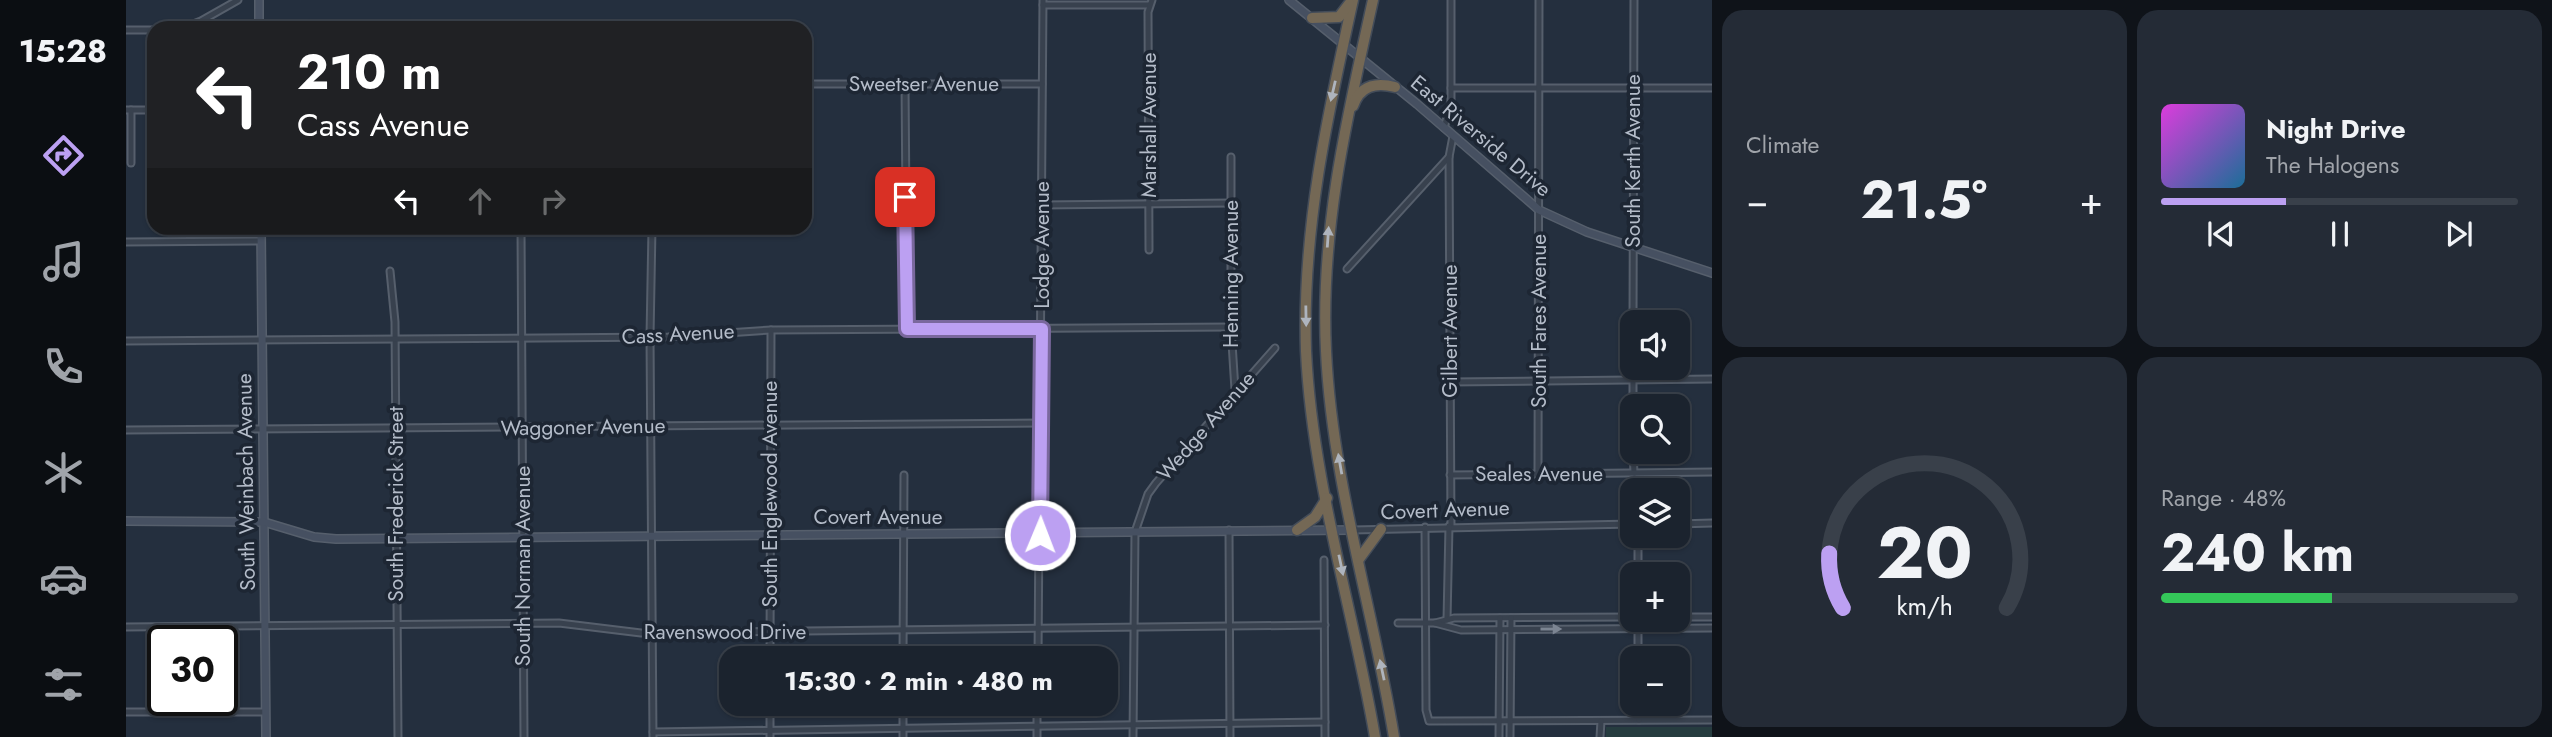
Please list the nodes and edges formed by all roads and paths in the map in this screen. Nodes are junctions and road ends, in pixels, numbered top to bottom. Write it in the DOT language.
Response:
graph roads {
  1 [pos="238,0"];
  2 [pos="259,0"];
  3 [pos="1289,0"];
  4 [pos="1351,0"];
  5 [pos="1373,0"];
  6 [pos="1451,0"];
  7 [pos="1539,0"];
  8 [pos="1634,0"];
  9 [pos="1150,2"];
  10 [pos="1043,3"];
  11 [pos="1312,18"];
  12 [pos="203,21"];
  13 [pos="259,21"];
  14 [pos="126,30"];
  15 [pos="147,30"];
  16 [pos="1343,45"];
  17 [pos="1360,59"];
  18 [pos="905,83"];
  19 [pos="1042,83"];
  20 [pos="812,84"];
  21 [pos="1539,86"];
  22 [pos="1395,87"];
  23 [pos="1633,87"];
  24 [pos="1451,88"];
  25 [pos="1712,88"];
  26 [pos="128,110"];
  27 [pos="147,110"];
  28 [pos="1345,126"];
  29 [pos="1444,128"];
  30 [pos="1453,136"];
  31 [pos="1231,157"];
  32 [pos="1449,157"];
  33 [pos="131,163"];
  34 [pos="1231,203"];
  35 [pos="1149,204"];
  36 [pos="1042,205"];
  37 [pos="1539,210"];
  38 [pos="261,235"];
  39 [pos="521,235"];
  40 [pos="652,235"];
  41 [pos="126,242"];
  42 [pos="261,242"];
  43 [pos="1633,248"];
  44 [pos="1149,250"];
  45 [pos="1348,269"];
  46 [pos="390,271"];
  47 [pos="1712,273"];
  48 [pos="1633,310"];
  49 [pos="1231,327"];
  50 [pos="907,329"];
  51 [pos="1042,329"];
  52 [pos="771,330"];
  53 [pos="650,337"];
  54 [pos="521,338"];
  55 [pos="394,340"];
  56 [pos="126,341"];
  57 [pos="262,341"];
  58 [pos="1275,348"];
  59 [pos="1690,379"];
  60 [pos="1712,379"];
  61 [pos="1633,380"];
  62 [pos="1539,381"];
  63 [pos="1451,382"];
  64 [pos="1235,390"];
  65 [pos="1633,394"];
  66 [pos="1041,424"];
  67 [pos="771,425"];
  68 [pos="650,427"];
  69 [pos="522,428"];
  70 [pos="396,429"];
  71 [pos="126,430"];
  72 [pos="263,430"];
  73 [pos="1634,464"];
  74 [pos="1712,472"];
  75 [pos="1634,473"];
  76 [pos="1538,474"];
  77 [pos="904,475"];
  78 [pos="1450,475"];
  79 [pos="1326,498"];
  80 [pos="126,521"];
  81 [pos="264,522"];
  82 [pos="1712,523"];
  83 [pos="1620,524"];
  84 [pos="1690,524"];
  85 [pos="1450,526"];
  86 [pos="1425,527"];
  87 [pos="1381,529"];
  88 [pos="1229,530"];
  89 [pos="1297,530"];
  90 [pos="1353,530"];
  91 [pos="1334,531"];
  92 [pos="1135,532"];
  93 [pos="905,534"];
  94 [pos="770,535"];
  95 [pos="1040,535"];
  96 [pos="651,536"];
  97 [pos="522,538"];
  98 [pos="396,539"];
  99 [pos="1359,559"];
  100 [pos="1324,560"];
  101 [pos="1620,617"];
  102 [pos="1690,617"];
  103 [pos="1712,617"];
  104 [pos="1500,618"];
  105 [pos="1511,618"];
  106 [pos="1447,619"];
  107 [pos="1398,623"];
  108 [pos="1424,623"];
  109 [pos="1435,623"];
  110 [pos="523,624"];
  111 [pos="397,625"];
  112 [pos="1325,625"];
  113 [pos="265,626"];
  114 [pos="1230,626"];
  115 [pos="126,627"];
  116 [pos="1448,627"];
  117 [pos="1134,628"];
  118 [pos="1620,628"];
  119 [pos="1690,628"];
  120 [pos="1712,628"];
  121 [pos="1500,629"];
  122 [pos="1511,629"];
  123 [pos="1040,630"];
  124 [pos="903,631"];
  125 [pos="770,632"];
  126 [pos="652,633"];
  127 [pos="770,646"];
  128 [pos="903,646"];
  129 [pos="1039,646"];
  130 [pos="126,712"];
  131 [pos="265,712"];
  132 [pos="903,716"];
  133 [pos="1037,716"];
  134 [pos="1639,716"];
  135 [pos="1639,720"];
  136 [pos="1712,720"];
  137 [pos="1499,721"];
  138 [pos="1510,721"];
  139 [pos="1601,721"];
  140 [pos="1325,722"];
  141 [pos="1230,723"];
  142 [pos="1133,724"];
  143 [pos="1037,726"];
  144 [pos="903,729"];
  145 [pos="770,733"];
  146 [pos="653,734"];
  147 [pos="265,737"];
  148 [pos="398,737"];
  149 [pos="524,737"];
  150 [pos="903,737"];
  151 [pos="1037,737"];
  152 [pos="1133,737"];
  153 [pos="1230,737"];
  154 [pos="1325,737"];
  155 [pos="1375,737"];
  156 [pos="1394,737"];
  157 [pos="1499,737"];
  158 [pos="1510,737"];
  159 [pos="1601,737"];
  1 -- 12 [label="street"];
  2 -- 13 [label="main road"];
  3 -- 11 [label="main road, East Riverside Drive"];
  4 -- 11 [label="highway"];
  4 -- 16 [label="highway"];
  5 -- 17 [label="highway"];
  6 -- 24 [label="street"];
  7 -- 21 [label="street, South Fares Avenue"];
  8 -- 23 [label="street, South Kerth Avenue"];
  9 -- 10 [label="street"];
  9 -- 35 [label="street, Marshall Avenue"];
  10 -- 19 [label="street, Lodge Avenue"];
  11 -- 16 [label="main road, East Riverside Drive"];
  14 -- 15 [label="street"];
  16 -- 17 [label="main road, East Riverside Drive"];
  16 -- 79 [label="highway, one-way"];
  17 -- 22 [label="main road, East Riverside Drive"];
  17 -- 28 [label="highway"];
  18 -- 19 [label="street, Sweetser Avenue"];
  18 -- 20 [label="street, Sweetser Avenue"];
  18 -- 50 [label="street"];
  19 -- 36 [label="street, Lodge Avenue"];
  21 -- 23 [label="street"];
  21 -- 24 [label="street"];
  21 -- 37 [label="street, South Fares Avenue"];
  22 -- 28 [label="highway"];
  22 -- 29 [label="main road, East Riverside Drive"];
  23 -- 25 [label="street"];
  23 -- 43 [label="street, South Kerth Avenue"];
  24 -- 29 [label="street"];
  26 -- 27 [label="street"];
  26 -- 33 [label="street"];
  90 -- 28 [label="highway, one-way"];
  29 -- 30 [label="main road, East Riverside Drive"];
  30 -- 32 [label="street, Gilbert Avenue"];
  30 -- 37 [label="main road, East Riverside Drive"];
  31 -- 34 [label="street, Henning Avenue"];
  32 -- 45 [label="street"];
  32 -- 63 [label="street, Gilbert Avenue"];
  34 -- 35 [label="street"];
  34 -- 49 [label="street, Henning Avenue"];
  35 -- 36 [label="street"];
  35 -- 44 [label="street, Marshall Avenue"];
  36 -- 51 [label="street, Lodge Avenue"];
  37 -- 43 [label="main road, East Riverside Drive"];
  37 -- 62 [label="street, South Fares Avenue"];
  38 -- 42 [label="main road, South Weinbach Avenue"];
  39 -- 54 [label="street, South Norman Avenue"];
  40 -- 53 [label="street"];
  41 -- 42 [label="street"];
  42 -- 57 [label="main road, South Weinbach Avenue"];
  43 -- 47 [label="main road, East Riverside Drive"];
  43 -- 48 [label="street, South Kerth Avenue"];
  46 -- 55 [label="street, South Frederick Street"];
  49 -- 51 [label="street, Cass Avenue"];
  49 -- 64 [label="street, Henning Avenue"];
  50 -- 51 [label="street, Cass Avenue"];
  50 -- 52 [label="street, Cass Avenue"];
  51 -- 66 [label="street, Lodge Avenue"];
  52 -- 53 [label="street, Cass Avenue"];
  52 -- 67 [label="street, South Englewood Avenue"];
  53 -- 54 [label="street, Cass Avenue"];
  53 -- 68 [label="street"];
  54 -- 55 [label="street, Cass Avenue"];
  54 -- 69 [label="street, South Norman Avenue"];
  55 -- 57 [label="street, Cass Avenue"];
  55 -- 70 [label="street, South Frederick Street"];
  56 -- 57 [label="street, Cass Avenue"];
  57 -- 72 [label="main road, South Weinbach Avenue"];
  58 -- 64 [label="street, Wedge Avenue"];
  59 -- 60 [label="street"];
  61 -- 62 [label="street"];
  61 -- 65 [label="street"];
  62 -- 63 [label="street"];
  62 -- 76 [label="street, South Fares Avenue"];
  63 -- 78 [label="street, Gilbert Avenue"];
  64 -- 92 [label="street, Wedge Avenue"];
  66 -- 67 [label="street, Waggoner Avenue"];
  66 -- 95 [label="street, Lodge Avenue"];
  67 -- 68 [label="street, Waggoner Avenue"];
  67 -- 94 [label="street, South Englewood Avenue"];
  68 -- 69 [label="street, Waggoner Avenue"];
  68 -- 96 [label="street"];
  69 -- 70 [label="street, Waggoner Avenue"];
  69 -- 97 [label="street, South Norman Avenue"];
  70 -- 72 [label="street, Waggoner Avenue"];
  70 -- 98 [label="street, South Frederick Street"];
  71 -- 72 [label="street, Waggoner Avenue"];
  72 -- 81 [label="main road, South Weinbach Avenue"];
  73 -- 75 [label="street"];
  74 -- 75 [label="street, Seales Avenue"];
  75 -- 76 [label="street, Seales Avenue"];
  76 -- 78 [label="street, Seales Avenue"];
  77 -- 93 [label="street"];
  78 -- 85 [label="street, Gilbert Avenue"];
  79 -- 89 [label="highway"];
  79 -- 91 [label="highway"];
  80 -- 81 [label="main road, Covert Avenue"];
  81 -- 98 [label="main road, Covert Avenue"];
  81 -- 113 [label="main road, South Weinbach Avenue"];
  82 -- 84 [label="street"];
  83 -- 85 [label="street, Covert Avenue"];
  85 -- 86 [label="street, Covert Avenue"];
  85 -- 106 [label="street, Gilbert Avenue"];
  86 -- 87 [label="street, Covert Avenue"];
  86 -- 108 [label="street"];
  87 -- 90 [label="street, Covert Avenue"];
  87 -- 99 [label="highway"];
  88 -- 89 [label="main road, Covert Avenue"];
  88 -- 92 [label="main road, Covert Avenue"];
  88 -- 114 [label="street"];
  89 -- 91 [label="main road, Covert Avenue"];
  90 -- 91 [label="main road, Covert Avenue"];
  90 -- 99 [label="highway"];
  91 -- 155 [label="highway, one-way"];
  92 -- 95 [label="main road, Covert Avenue"];
  92 -- 117 [label="street"];
  93 -- 94 [label="main road, Covert Avenue"];
  93 -- 95 [label="main road, Covert Avenue"];
  93 -- 124 [label="street"];
  94 -- 96 [label="main road, Covert Avenue"];
  94 -- 125 [label="street, South Englewood Avenue"];
  95 -- 123 [label="street, Lodge Avenue"];
  96 -- 97 [label="main road, Covert Avenue"];
  96 -- 126 [label="street"];
  97 -- 98 [label="main road, Covert Avenue"];
  97 -- 110 [label="street, South Norman Avenue"];
  98 -- 111 [label="street, South Frederick Street"];
  156 -- 99 [label="highway, one-way"];
  100 -- 112 [label="street"];
  101 -- 105 [label="street"];
  102 -- 103 [label="street"];
  104 -- 105 [label="street"];
  104 -- 106 [label="street"];
  104 -- 121 [label="street"];
  105 -- 122 [label="street"];
  106 -- 109 [label="street"];
  106 -- 116 [label="street, Gilbert Avenue"];
  107 -- 108 [label="street"];
  108 -- 109 [label="street"];
  108 -- 137 [label="street"];
  109 -- 116 [label="street"];
  110 -- 111 [label="street, Ravenswood Drive"];
  110 -- 126 [label="street, Ravenswood Drive"];
  110 -- 149 [label="street, South Norman Avenue"];
  111 -- 113 [label="street, Ravenswood Drive"];
  111 -- 148 [label="street, South Frederick Street"];
  112 -- 114 [label="street, Ravenswood Drive"];
  112 -- 140 [label="street"];
  113 -- 115 [label="street, Ravenswood Drive"];
  113 -- 131 [label="main road, South Weinbach Avenue"];
  114 -- 117 [label="street, Ravenswood Drive"];
  114 -- 141 [label="street"];
  116 -- 121 [label="street"];
  117 -- 123 [label="street, Ravenswood Drive"];
  117 -- 142 [label="street"];
  122 -- 118 [label="street, one-way"];
  119 -- 120 [label="street"];
  121 -- 122 [label="street"];
  121 -- 137 [label="street"];
  122 -- 138 [label="street"];
  123 -- 124 [label="street, Ravenswood Drive"];
  123 -- 129 [label="street, Lodge Avenue"];
  124 -- 125 [label="street, Ravenswood Drive"];
  124 -- 128 [label="street"];
  125 -- 126 [label="street, Ravenswood Drive"];
  125 -- 127 [label="street, South Englewood Avenue"];
  126 -- 146 [label="street"];
  130 -- 131 [label="street"];
  131 -- 147 [label="main road, South Weinbach Avenue"];
  132 -- 144 [label="street"];
  133 -- 143 [label="street"];
  134 -- 135 [label="street"];
  135 -- 136 [label="street"];
  135 -- 139 [label="street"];
  137 -- 138 [label="street"];
  137 -- 157 [label="street"];
  138 -- 139 [label="street"];
  138 -- 158 [label="street"];
  139 -- 159 [label="street"];
  140 -- 141 [label="street"];
  140 -- 154 [label="street"];
  141 -- 142 [label="street"];
  141 -- 153 [label="street"];
  142 -- 143 [label="street"];
  142 -- 152 [label="street"];
  143 -- 144 [label="street"];
  143 -- 151 [label="street"];
  144 -- 145 [label="street"];
  144 -- 150 [label="street"];
  145 -- 146 [label="street"];
}
